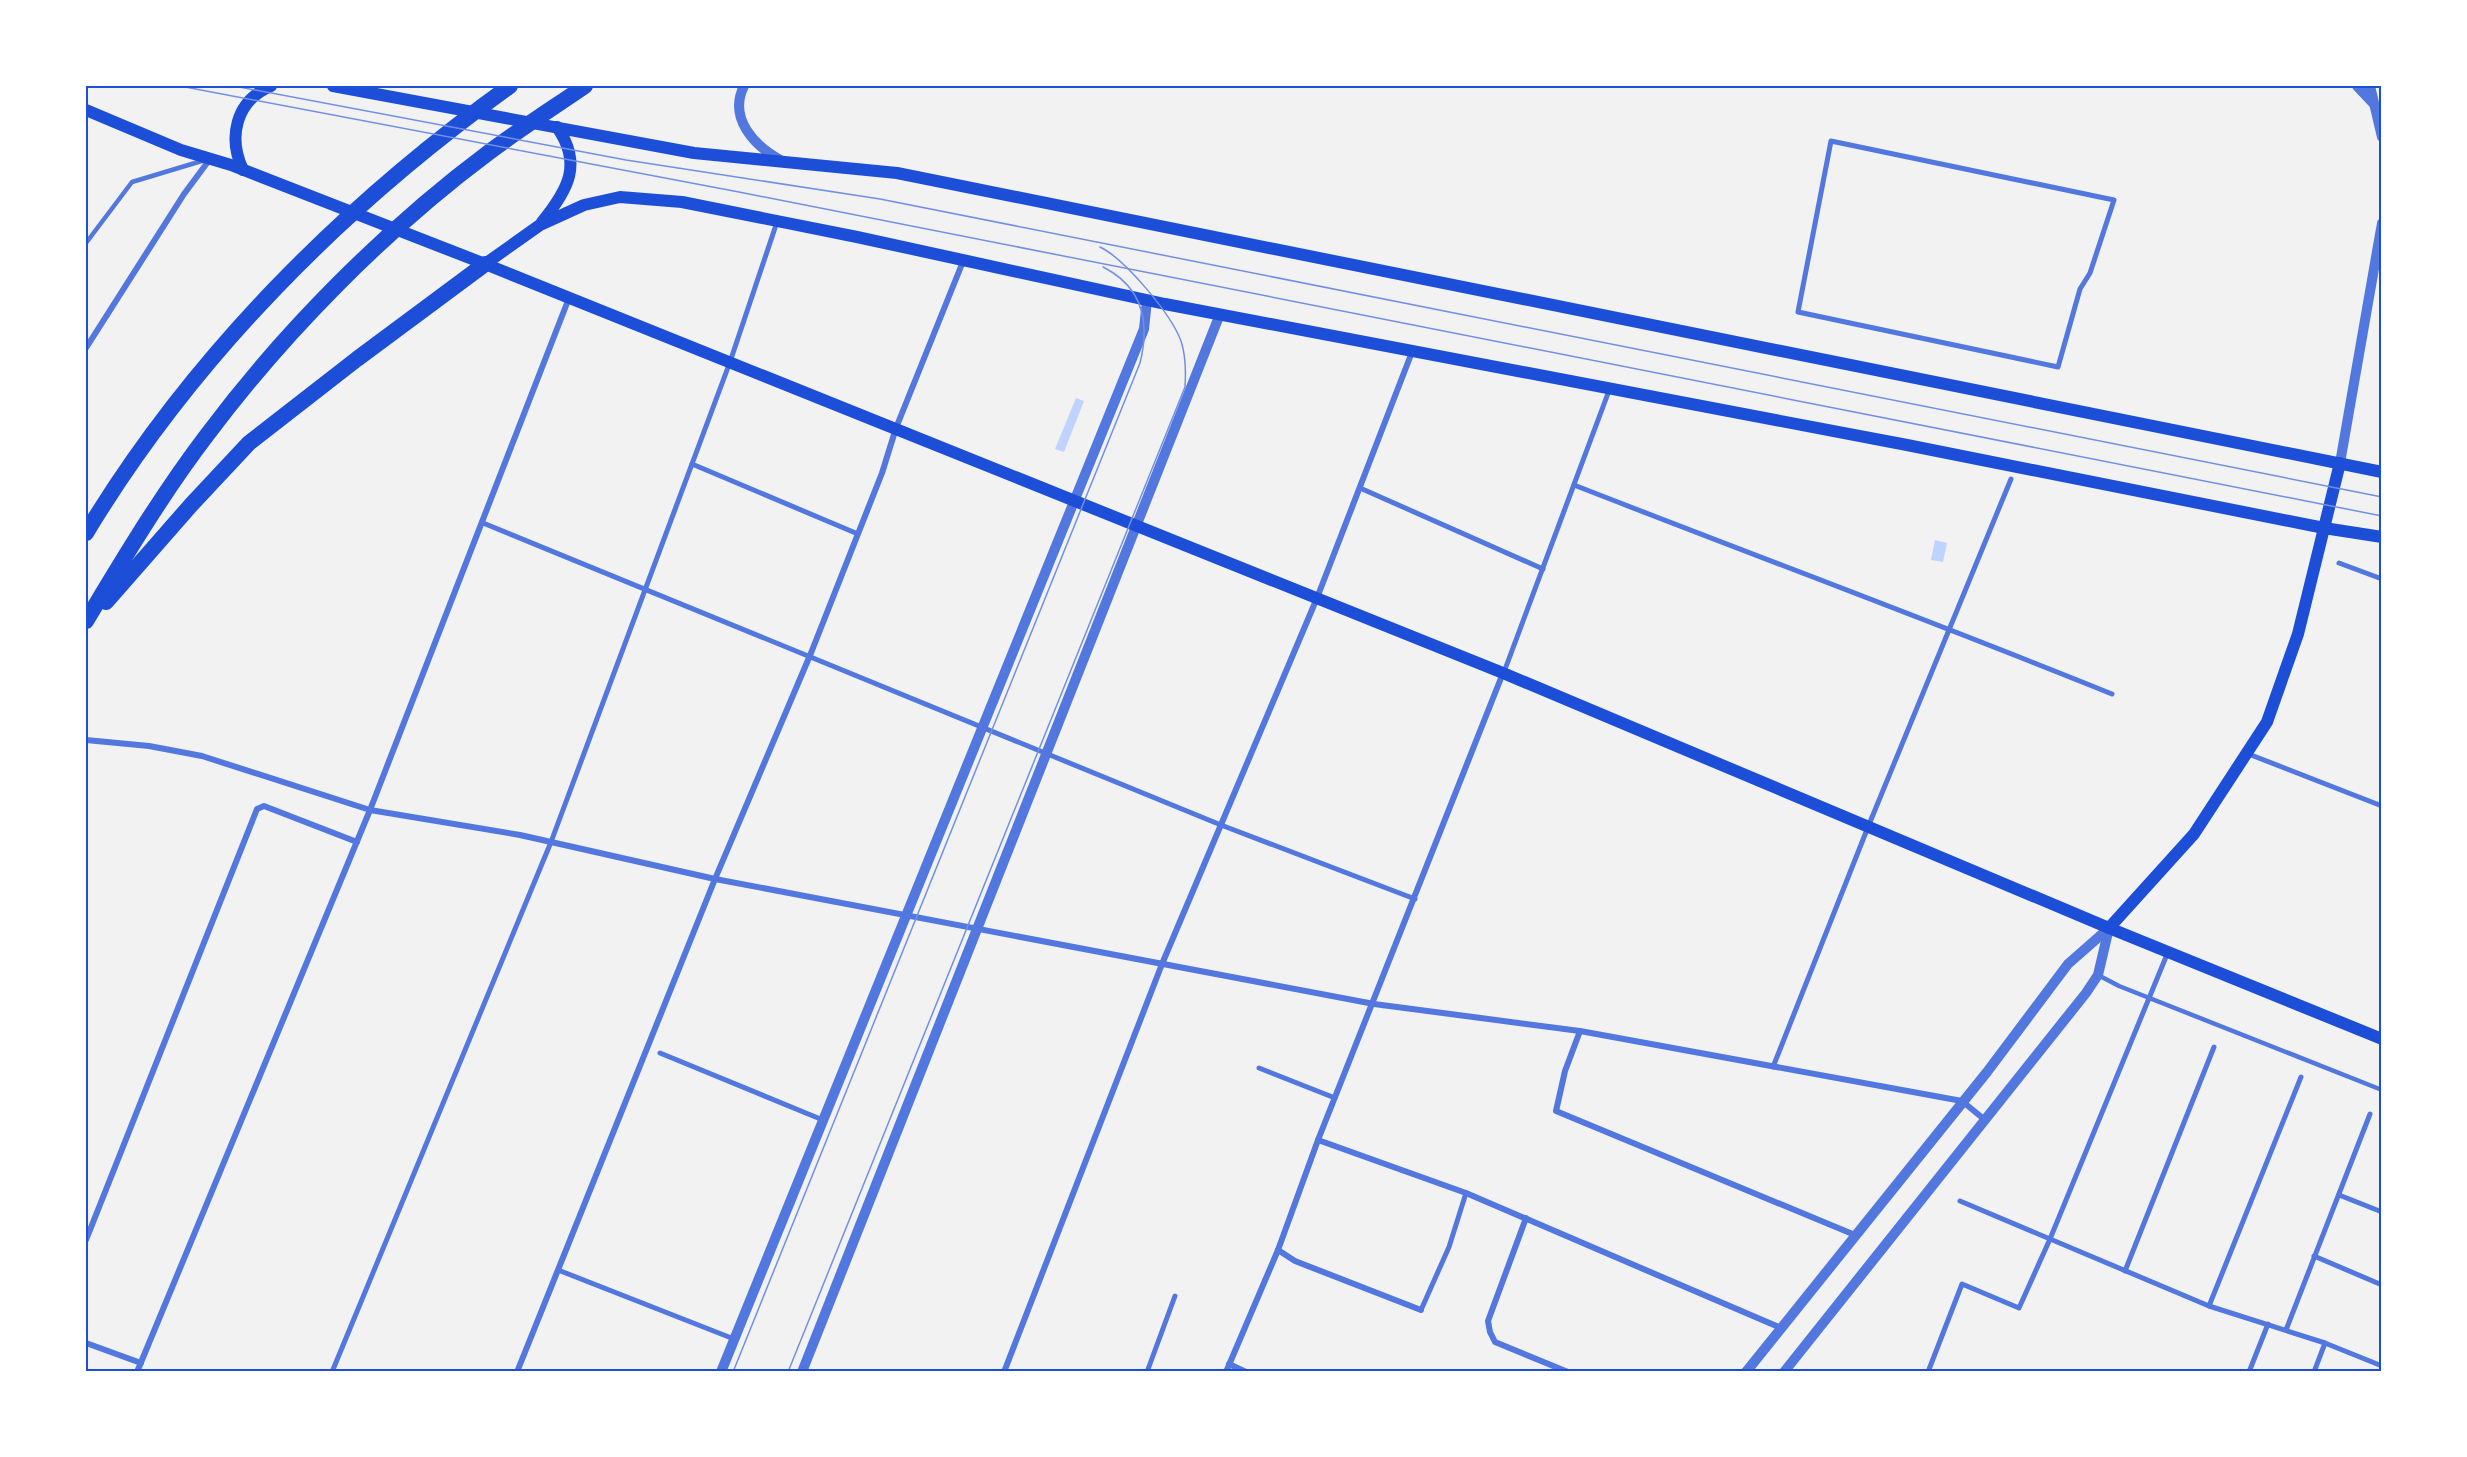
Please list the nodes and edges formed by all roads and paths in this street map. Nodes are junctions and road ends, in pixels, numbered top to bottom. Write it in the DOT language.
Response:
graph roads {
  1 [pos="271,86"];
  2 [pos="333,86"];
  3 [pos="510,86"];
  4 [pos="585,86"];
  5 [pos="744,86"];
  6 [pos="2357,86"];
  7 [pos="2370,86"];
  8 [pos="2376,106"];
  9 [pos="86,110"];
  10 [pos="557,127"];
  11 [pos="2382,137"];
  12 [pos="210,159"];
  13 [pos="785,163"];
  14 [pos="243,170"];
  15 [pos="777,222"];
  16 [pos="2382,223"];
  17 [pos="540,225"];
  18 [pos="86,243"];
  19 [pos="964,259"];
  20 [pos="485,264"];
  21 [pos="569,298"];
  22 [pos="1147,300"];
  23 [pos="1798,312"];
  24 [pos="1220,314"];
  25 [pos="86,348"];
  26 [pos="1413,351"];
  27 [pos="730,362"];
  28 [pos="1610,388"];
  29 [pos="896,428"];
  30 [pos="2340,463"];
  31 [pos="692,464"];
  32 [pos="2382,472"];
  33 [pos="2011,480"];
  34 [pos="1574,485"];
  35 [pos="1360,488"];
  36 [pos="1075,501"];
  37 [pos="483,523"];
  38 [pos="1135,527"];
  39 [pos="2324,528"];
  40 [pos="86,533"];
  41 [pos="858,534"];
  42 [pos="2382,537"];
  43 [pos="2339,563"];
  44 [pos="1543,569"];
  45 [pos="2382,579"];
  46 [pos="645,589"];
  47 [pos="1317,598"];
  48 [pos="86,623"];
  49 [pos="1950,629"];
  50 [pos="809,656"];
  51 [pos="1503,673"];
  52 [pos="2112,694"];
  53 [pos="982,726"];
  54 [pos="86,740"];
  55 [pos="2246,753"];
  56 [pos="1045,754"];
  57 [pos="2382,806"];
  58 [pos="370,810"];
  59 [pos="1221,825"];
  60 [pos="1868,827"];
  61 [pos="357,842"];
  62 [pos="551,842"];
  63 [pos="715,879"];
  64 [pos="1415,899"];
  65 [pos="905,914"];
  66 [pos="977,927"];
  67 [pos="2109,928"];
  68 [pos="2168,952"];
  69 [pos="1162,964"];
  70 [pos="2098,975"];
  71 [pos="2150,998"];
  72 [pos="1374,1004"];
  73 [pos="1580,1031"];
  74 [pos="2382,1039"];
  75 [pos="2214,1047"];
  76 [pos="660,1053"];
  77 [pos="1773,1067"];
  78 [pos="1259,1068"];
  79 [pos="2301,1077"];
  80 [pos="2382,1090"];
  81 [pos="1335,1098"];
  82 [pos="1962,1101"];
  83 [pos="2370,1114"];
  84 [pos="818,1118"];
  85 [pos="1985,1120"];
  86 [pos="1318,1140"];
  87 [pos="1466,1193"];
  88 [pos="2339,1195"];
  89 [pos="1960,1201"];
  90 [pos="2382,1212"];
  91 [pos="1526,1218"];
  92 [pos="1855,1235"];
  93 [pos="2050,1239"];
  94 [pos="86,1240"];
  95 [pos="1278,1250"];
  96 [pos="2314,1256"];
  97 [pos="558,1270"];
  98 [pos="2125,1271"];
  99 [pos="2382,1285"];
  100 [pos="1175,1296"];
  101 [pos="2209,1306"];
  102 [pos="1421,1310"];
  103 [pos="2268,1324"];
  104 [pos="1781,1328"];
  105 [pos="2286,1330"];
  106 [pos="734,1339"];
  107 [pos="86,1343"];
  108 [pos="2325,1343"];
  109 [pos="141,1363"];
  110 [pos="1229,1364"];
  111 [pos="2382,1366"];
  112 [pos="137,1371"];
  113 [pos="332,1371"];
  114 [pos="517,1371"];
  115 [pos="721,1371"];
  116 [pos="805,1371"];
  117 [pos="1004,1371"];
  118 [pos="1147,1371"];
  119 [pos="1226,1371"];
  120 [pos="1246,1371"];
  121 [pos="1568,1371"];
  122 [pos="1746,1371"];
  123 [pos="1784,1371"];
  124 [pos="1928,1371"];
  125 [pos="2249,1371"];
  126 [pos="2314,1371"];
  1 -- 14 [label="main road"];
  2 -- 10 [label="main road"];
  3 -- 40 [label="highway"];
  4 -- 48 [label="highway"];
  5 -- 13 [label="street"];
  6 -- 8 [label="street"];
  7 -- 8 [label="street"];
  8 -- 11 [label="street"];
  9 -- 12 [label="main road"];
  10 -- 13 [label="main road"];
  10 -- 17 [label="main road"];
  12 -- 14 [label="main road"];
  12 -- 18 [label="lane"];
  12 -- 25 [label="street"];
  13 -- 30 [label="main road"];
  14 -- 20 [label="main road"];
  15 -- 17 [label="main road"];
  15 -- 19 [label="main road"];
  15 -- 27 [label="street"];
  16 -- 30 [label="street"];
  17 -- 20 [label="main road"];
  19 -- 22 [label="main road"];
  19 -- 29 [label="street"];
  20 -- 21 [label="main road"];
  20 -- 48 [label="highway"];
  21 -- 27 [label="main road"];
  21 -- 37 [label="street"];
  22 -- 24 [label="main road"];
  22 -- 36 [label="street"];
  23 -- 23 [label="street"];
  24 -- 26 [label="main road"];
  24 -- 38 [label="street"];
  26 -- 28 [label="main road"];
  26 -- 35 [label="street"];
  27 -- 29 [label="main road"];
  27 -- 31 [label="street"];
  28 -- 34 [label="street"];
  28 -- 39 [label="main road"];
  29 -- 36 [label="main road"];
  29 -- 41 [label="street"];
  30 -- 32 [label="main road"];
  30 -- 39 [label="main road"];
  31 -- 41 [label="street"];
  31 -- 46 [label="street"];
  33 -- 49 [label="street"];
  34 -- 44 [label="street"];
  34 -- 49 [label="street"];
  35 -- 44 [label="street"];
  35 -- 47 [label="street"];
  36 -- 38 [label="main road"];
  36 -- 53 [label="street"];
  37 -- 46 [label="street"];
  37 -- 58 [label="street"];
  38 -- 47 [label="main road"];
  38 -- 56 [label="street"];
  39 -- 42 [label="main road"];
  39 -- 55 [label="main road"];
  41 -- 50 [label="street"];
  43 -- 45 [label="street"];
  44 -- 51 [label="street"];
  46 -- 50 [label="street"];
  46 -- 62 [label="street"];
  47 -- 51 [label="main road"];
  47 -- 59 [label="street"];
  49 -- 52 [label="street"];
  49 -- 60 [label="street"];
  50 -- 53 [label="street"];
  50 -- 63 [label="street"];
  51 -- 60 [label="main road"];
  51 -- 64 [label="street"];
  53 -- 56 [label="street"];
  53 -- 65 [label="street"];
  54 -- 58 [label="street"];
  55 -- 57 [label="street"];
  55 -- 67 [label="main road"];
  56 -- 59 [label="street"];
  56 -- 66 [label="street"];
  58 -- 61 [label="street"];
  58 -- 62 [label="street"];
  59 -- 64 [label="street"];
  59 -- 69 [label="street"];
  60 -- 67 [label="main road"];
  60 -- 77 [label="street"];
  61 -- 94 [label="street"];
  61 -- 109 [label="street"];
  62 -- 63 [label="street"];
  62 -- 113 [label="street"];
  63 -- 65 [label="street"];
  63 -- 97 [label="street"];
  64 -- 72 [label="street"];
  65 -- 66 [label="street"];
  65 -- 106 [label="street"];
  66 -- 69 [label="street"];
  66 -- 116 [label="street"];
  67 -- 68 [label="main road"];
  67 -- 70 [label="street"];
  67 -- 82 [label="street"];
  68 -- 71 [label="street"];
  68 -- 74 [label="main road"];
  69 -- 72 [label="street"];
  69 -- 117 [label="street"];
  70 -- 71 [label="lane"];
  70 -- 85 [label="street"];
  71 -- 80 [label="lane"];
  71 -- 93 [label="street"];
  72 -- 73 [label="street"];
  72 -- 81 [label="street"];
  73 -- 77 [label="street"];
  73 -- 92 [label="street"];
  75 -- 98 [label="street"];
  76 -- 84 [label="street"];
  77 -- 82 [label="street"];
  78 -- 81 [label="street"];
  79 -- 101 [label="street"];
  81 -- 86 [label="street"];
  82 -- 85 [label="street"];
  82 -- 92 [label="street"];
  83 -- 88 [label="street"];
  85 -- 123 [label="street"];
  86 -- 87 [label="street"];
  86 -- 95 [label="street"];
  87 -- 91 [label="street"];
  87 -- 102 [label="street"];
  88 -- 90 [label="street"];
  88 -- 96 [label="street"];
  89 -- 93 [label="street"];
  91 -- 104 [label="street"];
  91 -- 121 [label="street"];
  92 -- 104 [label="street"];
  93 -- 98 [label="street"];
  93 -- 124 [label="street"];
  95 -- 102 [label="street"];
  95 -- 110 [label="street"];
  96 -- 99 [label="street"];
  96 -- 105 [label="street"];
  97 -- 106 [label="street"];
  97 -- 114 [label="street"];
  98 -- 101 [label="street"];
  100 -- 118 [label="street"];
  101 -- 103 [label="street"];
  103 -- 105 [label="street"];
  103 -- 125 [label="street"];
  104 -- 122 [label="street"];
  105 -- 108 [label="street"];
  106 -- 115 [label="street"];
  107 -- 109 [label="street"];
  108 -- 111 [label="street"];
  108 -- 126 [label="street"];
  109 -- 112 [label="street"];
  110 -- 119 [label="street"];
  110 -- 120 [label="street"];
}
